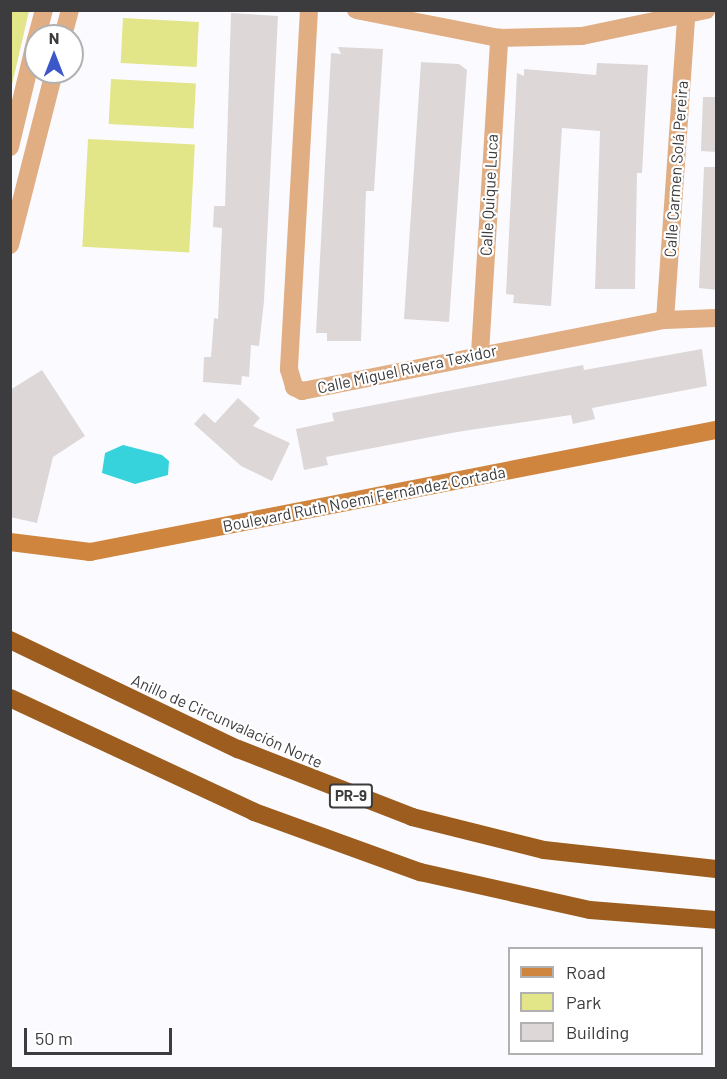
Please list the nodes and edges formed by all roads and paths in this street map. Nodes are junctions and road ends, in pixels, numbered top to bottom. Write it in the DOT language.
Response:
graph roads {
  1 [pos="309,10"];
  2 [pos="356,10"];
  3 [pos="706,10"];
  4 [pos="686,17"];
  5 [pos="499,38"];
  6 [pos="25,84"];
  7 [pos="51,84"];
  8 [pos="10,147"];
  9 [pos="10,245"];
  10 [pos="717,318"];
  11 [pos="665,320"];
  12 [pos="480,353"];
  13 [pos="717,430"];
  14 [pos="10,542"];
  15 [pos="10,640"];
  16 [pos="10,698"];
  17 [pos="717,869"];
  18 [pos="717,920"];
  1 -- 12 [label="street, Calle Miguel Rivera Texidor"];
  2 -- 5 [label="street"];
  3 -- 4 [label="street"];
  4 -- 5 [label="street"];
  4 -- 11 [label="street, Calle Carmen Solá Pereira"];
  5 -- 12 [label="street, Calle Quique Luca"];
  6 -- 8 [label="street"];
  7 -- 9 [label="street"];
  10 -- 11 [label="street, Calle Miguel Rivera Texidor"];
  11 -- 12 [label="street, Calle Miguel Rivera Texidor"];
  13 -- 14 [label="street, Boulevard Ruth Noemí Fernández Cortada"];
  15 -- 17 [label="highway, Anillo de Circunvalación Norte / PR-9"];
  16 -- 18 [label="highway"];
}
